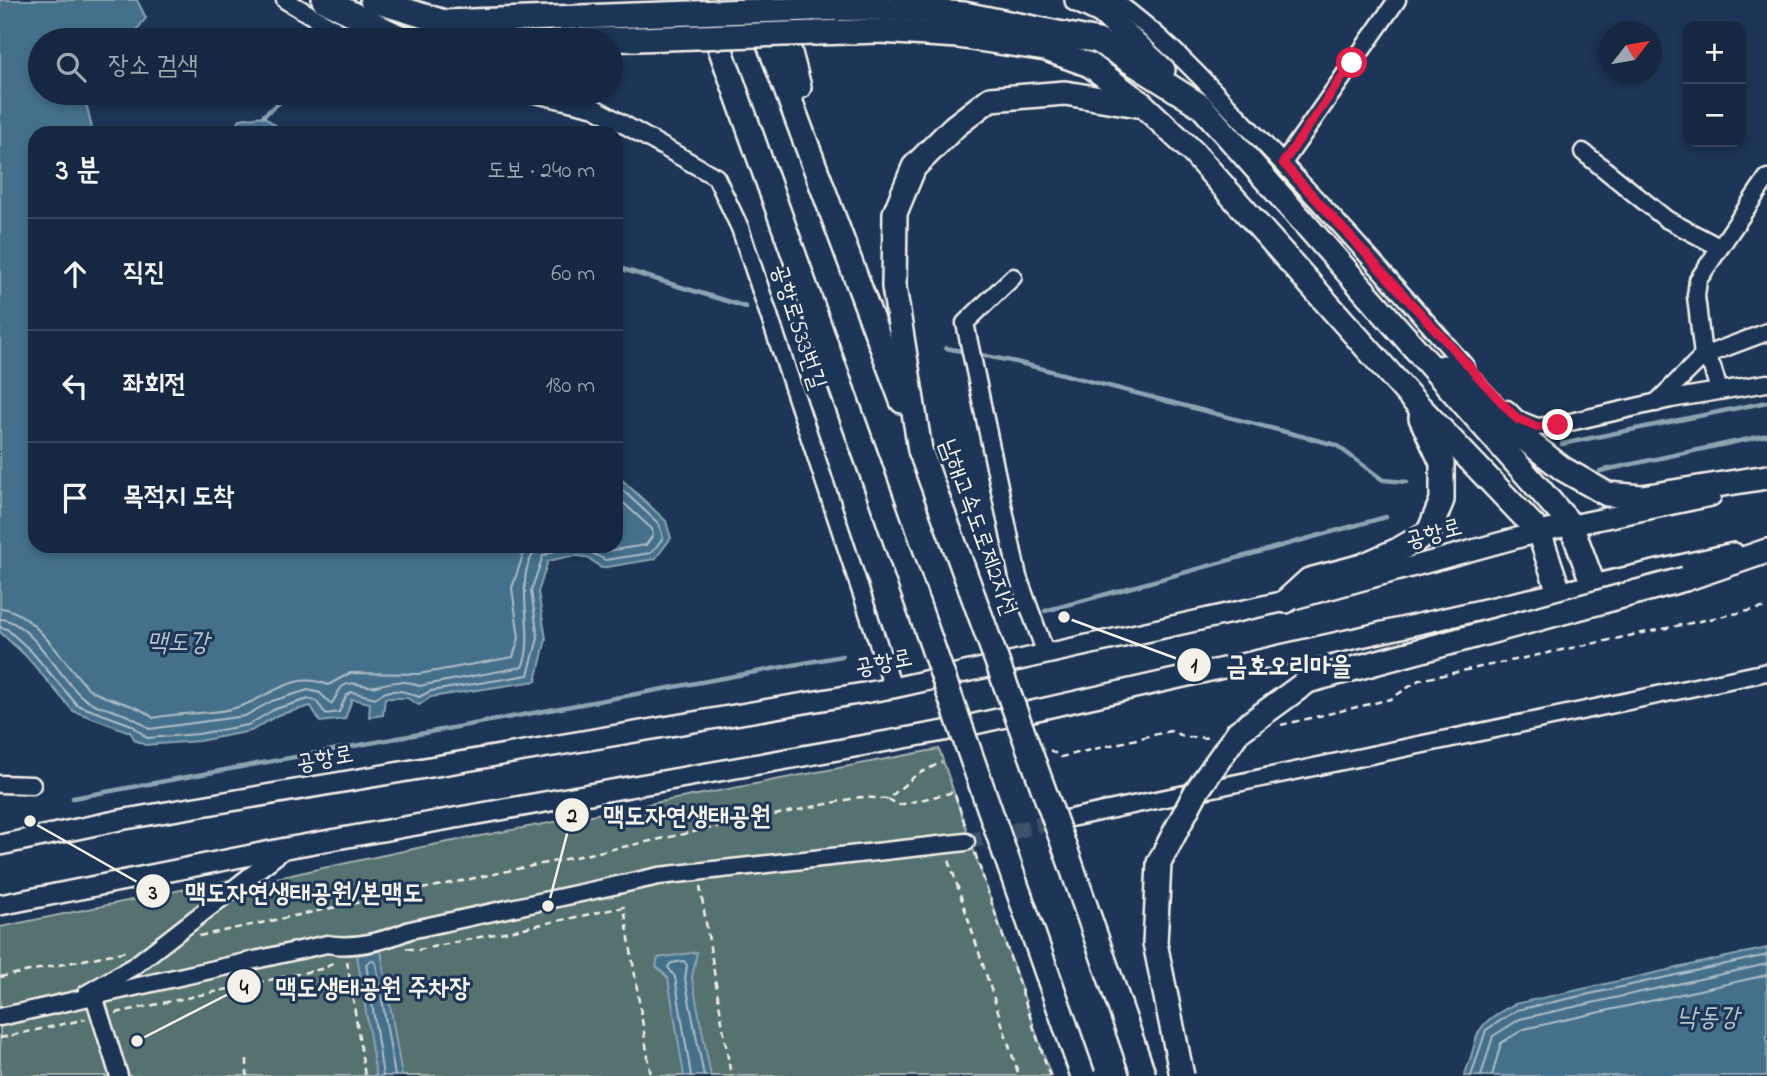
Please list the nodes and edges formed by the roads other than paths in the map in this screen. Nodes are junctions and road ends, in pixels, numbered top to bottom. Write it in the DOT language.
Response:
graph roads {
  1 [pos="285,0"];
  2 [pos="324,0"];
  3 [pos="372,0"];
  4 [pos="703,0"];
  5 [pos="753,0"];
  6 [pos="776,0"];
  7 [pos="1067,0"];
  8 [pos="1077,0"];
  9 [pos="1396,0"];
  10 [pos="1107,6"];
  11 [pos="333,28"];
  12 [pos="381,28"];
  13 [pos="623,39"];
  14 [pos="583,105"];
  15 [pos="1144,106"];
  16 [pos="1201,106"];
  17 [pos="1583,152"];
  18 [pos="1283,163"];
  19 [pos="1767,178"];
  20 [pos="835,222"];
  21 [pos="1719,247"];
  22 [pos="1013,277"];
  23 [pos="1767,332"];
  24 [pos="1422,353"];
  25 [pos="1703,356"];
  26 [pos="1466,367"];
  27 [pos="1767,383"];
  28 [pos="1718,390"];
  29 [pos="1413,400"];
  30 [pos="1656,402"];
  31 [pos="920,450"];
  32 [pos="1767,477"];
  33 [pos="1767,485"];
  34 [pos="1571,525"];
  35 [pos="1539,532"];
  36 [pos="1767,548"];
  37 [pos="1593,584"];
  38 [pos="1559,592"];
  39 [pos="1286,601"];
  40 [pos="1045,654"];
  41 [pos="1767,672"];
  42 [pos="893,688"];
  43 [pos="0,784"];
  44 [pos="32,785"];
  45 [pos="1061,820"];
  46 [pos="966,842"];
  47 [pos="0,845"];
  48 [pos="286,848"];
  49 [pos="0,905"];
  50 [pos="86,998"];
  51 [pos="0,1017"];
  52 [pos="119,1076"];
  53 [pos="1083,1076"];
  54 [pos="1144,1076"];
  55 [pos="1182,1076"];
  1 -- 11 [label="street"];
  2 -- 12 [label="highway"];
  3 -- 16 [label="highway, bridge"];
  4 -- 53 [label="highway, bridge"];
  5 -- 20 [label="highway, 남해고속도로제2지선"];
  6 -- 20 [label="highway"];
  7 -- 10 [label="highway"];
  8 -- 10 [label="highway"];
  9 -- 18 [label="street"];
  10 -- 16 [label="highway"];
  10 -- 18 [label="street"];
  13 -- 15 [label="highway, bridge"];
  14 -- 42 [label="street, 공항로533번길"];
  15 -- 29 [label="highway"];
  15 -- 31 [label="highway"];
  16 -- 24 [label="highway"];
  17 -- 21 [label="street"];
  18 -- 26 [label="street"];
  19 -- 21 [label="street"];
  20 -- 31 [label="highway, 남해고속도로제2지선"];
  21 -- 25 [label="street"];
  22 -- 40 [label="street"];
  23 -- 25 [label="street"];
  24 -- 26 [label="street"];
  24 -- 32 [label="highway"];
  24 -- 34 [label="highway"];
  25 -- 28 [label="street"];
  25 -- 30 [label="street"];
  26 -- 30 [label="street"];
  27 -- 28 [label="street"];
  28 -- 30 [label="street"];
  29 -- 35 [label="highway"];
  29 -- 39 [label="highway"];
  31 -- 54 [label="highway, 남해고속도로제2지선, bridge"];
  33 -- 34 [label="main road, 공항로"];
  34 -- 35 [label="main road, 공항로"];
  34 -- 37 [label="highway"];
  35 -- 38 [label="highway"];
  35 -- 39 [label="main road, 공항로"];
  36 -- 37 [label="main road"];
  36 -- 55 [label="highway, bridge"];
  37 -- 38 [label="main road"];
  38 -- 48 [label="main road"];
  39 -- 40 [label="main road, 공항로"];
  40 -- 42 [label="main road, 공항로"];
  41 -- 45 [label="street"];
  42 -- 47 [label="main road, 공항로"];
  43 -- 44 [label="street"];
  46 -- 50 [label="street"];
  48 -- 49 [label="main road"];
  48 -- 50 [label="street"];
  50 -- 51 [label="street"];
  50 -- 52 [label="street"];
}
